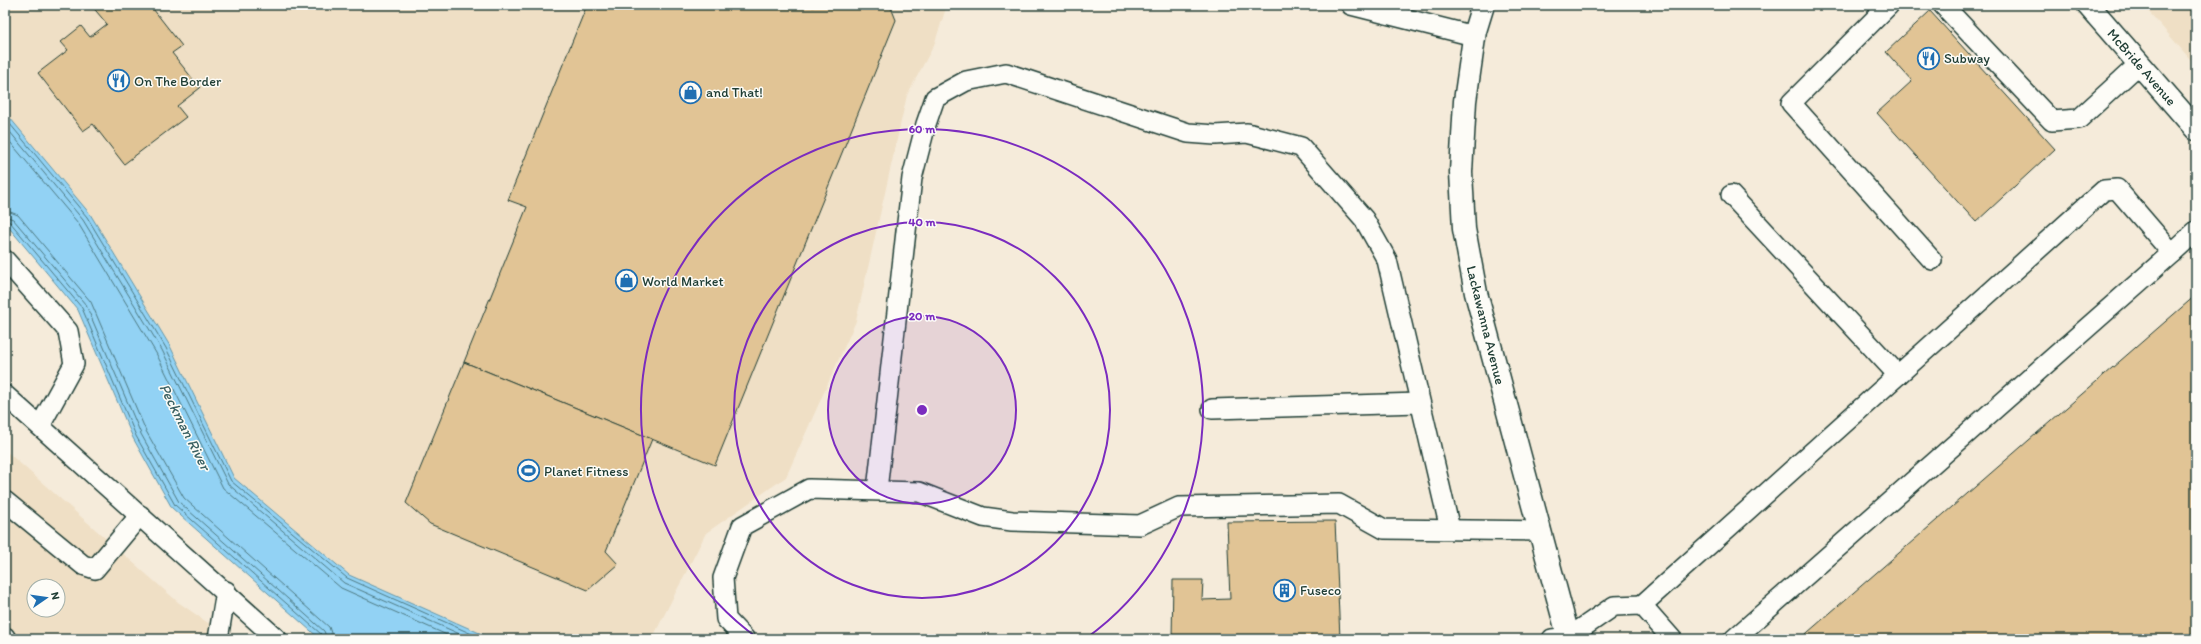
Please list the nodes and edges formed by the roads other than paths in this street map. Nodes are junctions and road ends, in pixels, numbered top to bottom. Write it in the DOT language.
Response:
graph roads {
  1 [pos="1352,5"];
  2 [pos="1483,5"];
  3 [pos="1889,5"];
  4 [pos="1943,5"];
  5 [pos="2088,5"];
  6 [pos="1474,36"];
  7 [pos="2139,64"];
  8 [pos="2196,129"];
  9 [pos="1731,195"];
  10 [pos="2196,231"];
  11 [pos="2172,253"];
  12 [pos="5,260"];
  13 [pos="1932,260"];
  14 [pos="1898,375"];
  15 [pos="5,396"];
  16 [pos="1420,403"];
  17 [pos="1212,409"];
  18 [pos="40,426"];
  19 [pos="877,490"];
  20 [pos="5,501"];
  21 [pos="140,515"];
  22 [pos="1450,529"];
  23 [pos="1541,531"];
  24 [pos="226,591"];
  25 [pos="1642,605"];
  26 [pos="1563,638"];
  27 [pos="218,639"];
  28 [pos="278,639"];
  29 [pos="745,639"];
  30 [pos="1672,639"];
  31 [pos="1734,639"];
  1 -- 6 [label="lane"];
  2 -- 6 [label="street, Lackawanna Avenue"];
  3 -- 13 [label="lane"];
  4 -- 7 [label="lane"];
  5 -- 7 [label="street, McBride Avenue"];
  6 -- 23 [label="street, Lackawanna Avenue"];
  7 -- 8 [label="street, McBride Avenue"];
  9 -- 14 [label="lane"];
  10 -- 11 [label="lane"];
  11 -- 14 [label="lane"];
  11 -- 31 [label="lane"];
  12 -- 18 [label="lane"];
  14 -- 25 [label="lane"];
  15 -- 18 [label="lane"];
  16 -- 17 [label="lane"];
  16 -- 19 [label="lane"];
  16 -- 22 [label="lane"];
  18 -- 21 [label="lane"];
  19 -- 22 [label="lane"];
  19 -- 29 [label="lane"];
  20 -- 21 [label="lane"];
  21 -- 24 [label="lane"];
  22 -- 23 [label="lane"];
  23 -- 26 [label="street, Lackawanna Avenue"];
  24 -- 27 [label="lane"];
  24 -- 28 [label="lane"];
  25 -- 26 [label="lane"];
  25 -- 30 [label="lane"];
}
